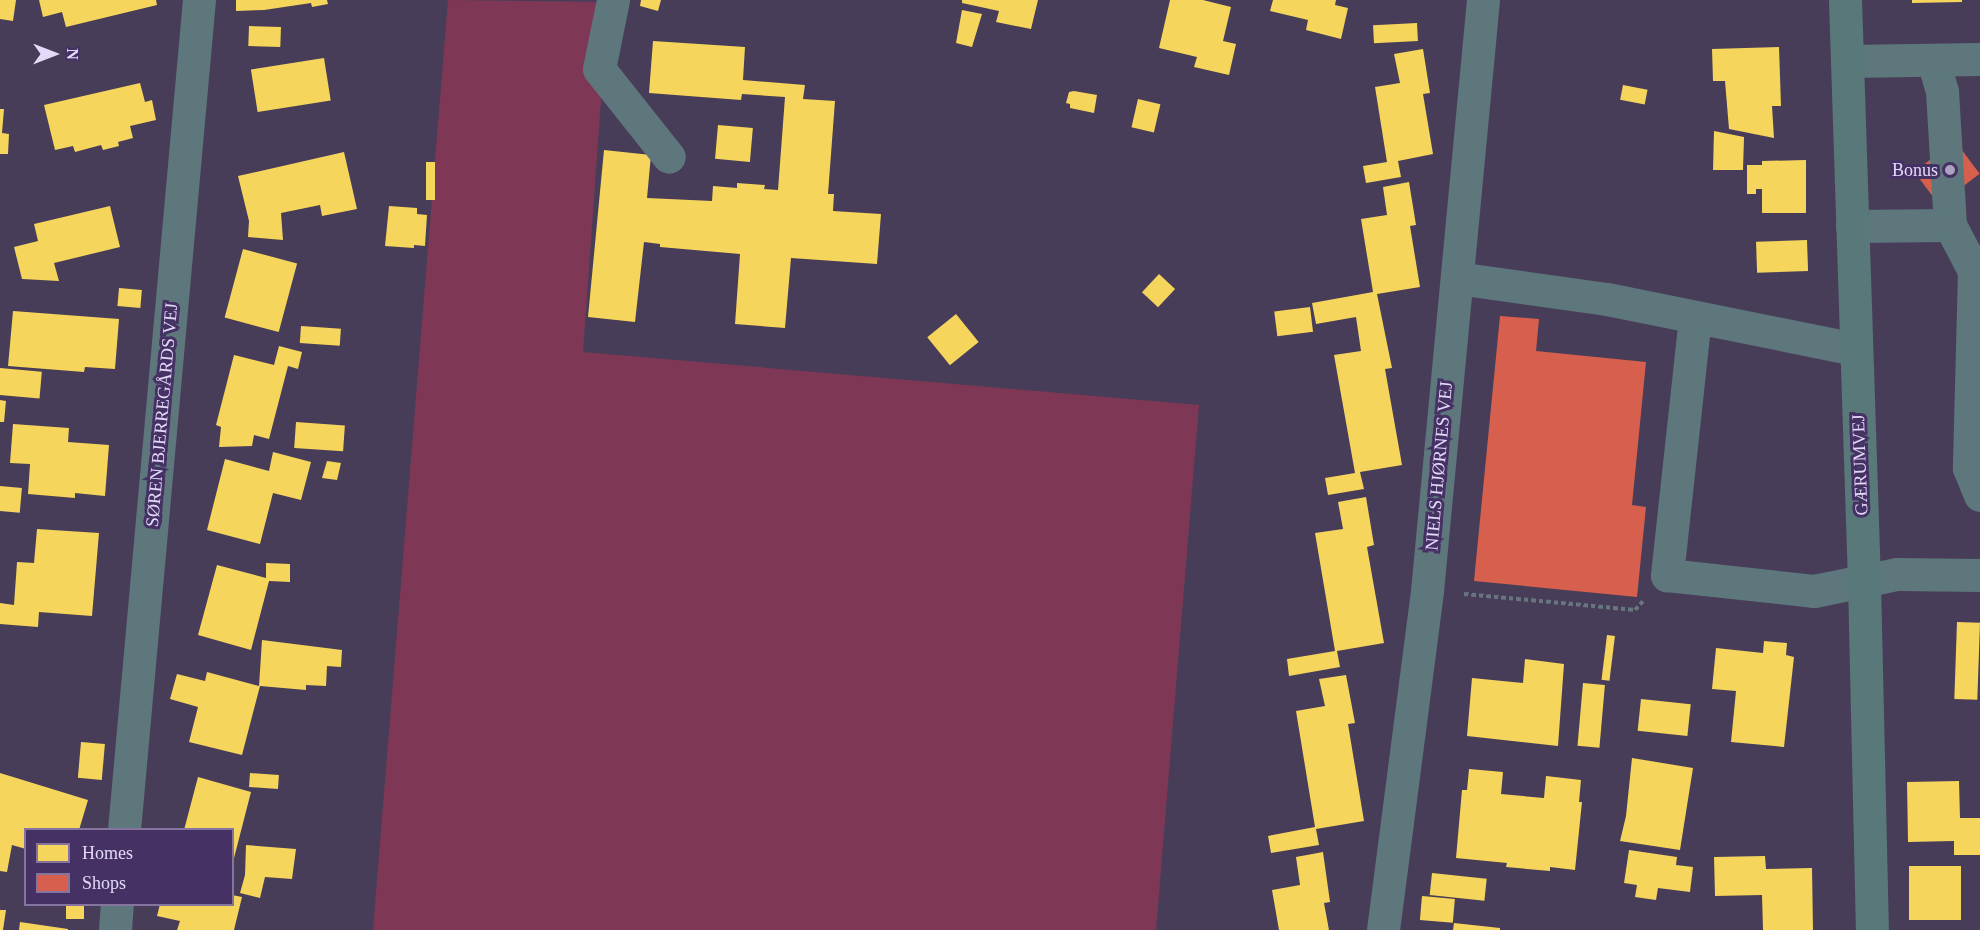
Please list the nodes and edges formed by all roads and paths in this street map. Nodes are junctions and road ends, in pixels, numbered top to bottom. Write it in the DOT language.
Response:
graph roads {
  1 [pos="199,0"];
  2 [pos="613,0"];
  3 [pos="1483,0"];
  4 [pos="1845,0"];
  5 [pos="1980,59"];
  6 [pos="1933,60"];
  7 [pos="1847,61"];
  8 [pos="669,157"];
  9 [pos="1950,225"];
  10 [pos="1852,226"];
  11 [pos="1457,278"];
  12 [pos="1695,317"];
  13 [pos="1856,349"];
  14 [pos="1980,495"];
  15 [pos="1667,575"];
  16 [pos="1980,575"];
  17 [pos="1864,581"];
  18 [pos="1427,591"];
  19 [pos="124,828"];
  20 [pos="117,906"];
  21 [pos="115,930"];
  22 [pos="1383,930"];
  23 [pos="1872,930"];
  1 -- 19 [label="street, SØREN BJERREGÅRDS VEJ"];
  2 -- 8 [label="street"];
  3 -- 11 [label="street, NIELS HJØRNES VEJ"];
  4 -- 7 [label="main road, GÆRUMVEJ"];
  5 -- 6 [label="street"];
  6 -- 7 [label="street"];
  6 -- 9 [label="street"];
  7 -- 10 [label="main road, GÆRUMVEJ"];
  9 -- 10 [label="street"];
  9 -- 14 [label="street"];
  10 -- 13 [label="main road, GÆRUMVEJ"];
  11 -- 12 [label="street"];
  11 -- 18 [label="street, NIELS HJØRNES VEJ"];
  12 -- 13 [label="street"];
  12 -- 15 [label="street"];
  13 -- 17 [label="main road, GÆRUMVEJ"];
  15 -- 17 [label="street"];
  15 -- 18 [label="path"];
  16 -- 17 [label="street"];
  17 -- 23 [label="main road, GÆRUMVEJ"];
  18 -- 22 [label="street, NIELS HJØRNES VEJ"];
  20 -- 21 [label="street"];
}
